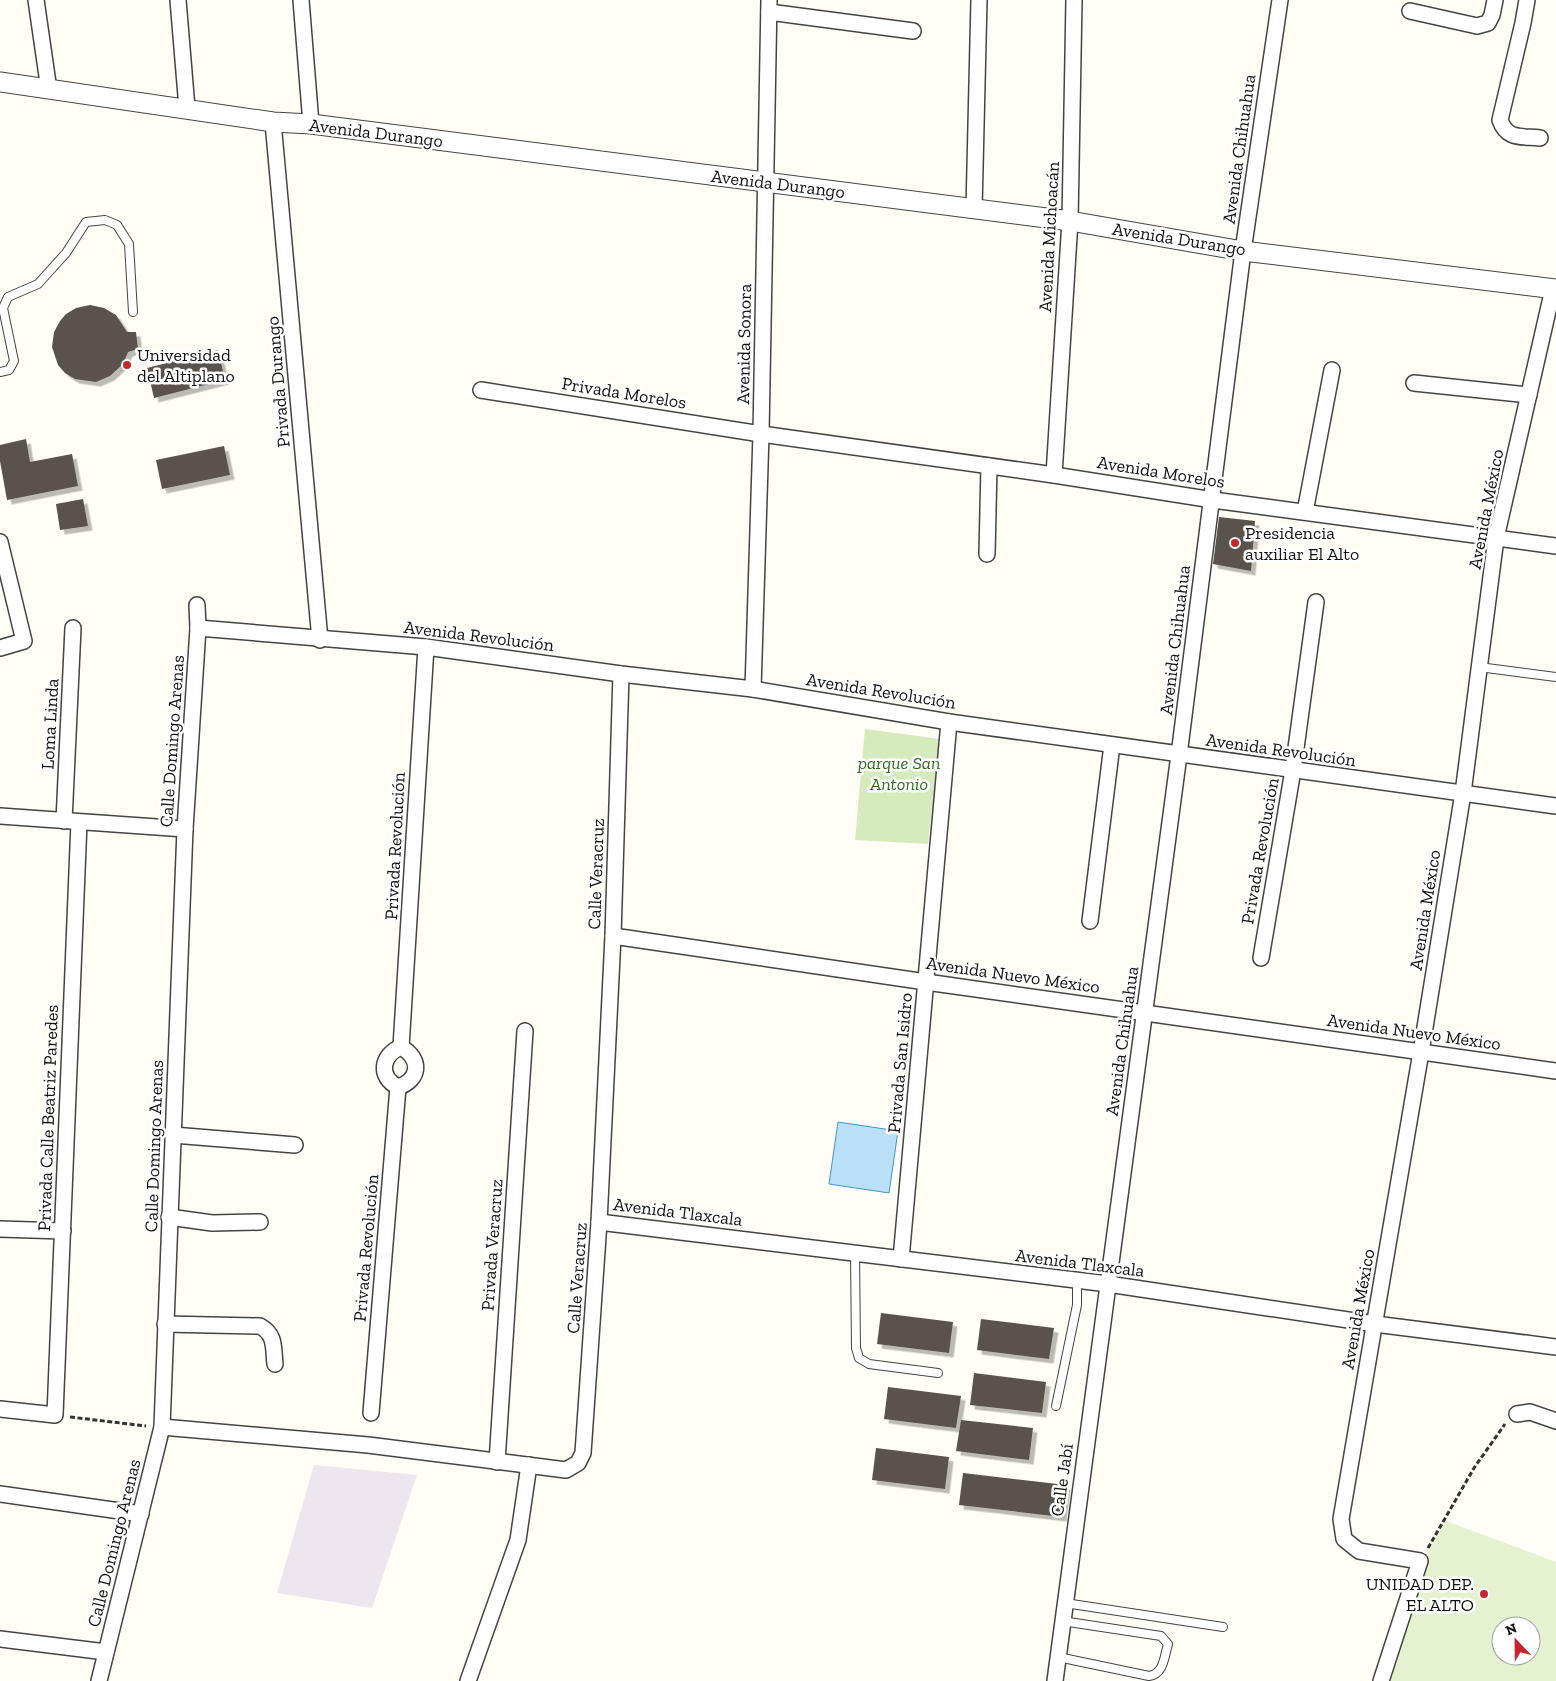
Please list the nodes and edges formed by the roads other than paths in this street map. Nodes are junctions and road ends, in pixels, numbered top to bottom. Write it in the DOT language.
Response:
graph roads {
  1 [pos="36,0"];
  2 [pos="178,0"];
  3 [pos="301,0"];
  4 [pos="979,0"];
  5 [pos="1074,0"];
  6 [pos="1280,0"];
  7 [pos="1495,0"];
  8 [pos="1527,0"];
  9 [pos="769,6"];
  10 [pos="1410,11"];
  11 [pos="912,31"];
  12 [pos="0,82"];
  13 [pos="49,90"];
  14 [pos="187,108"];
  15 [pos="272,122"];
  16 [pos="311,124"];
  17 [pos="1540,138"];
  18 [pos="766,182"];
  19 [pos="974,209"];
  20 [pos="1070,221"];
  21 [pos="1243,250"];
  22 [pos="1554,289"];
  23 [pos="133,312"];
  24 [pos="1332,370"];
  25 [pos="0,372"];
  26 [pos="1414,383"];
  27 [pos="481,390"];
  28 [pos="1529,395"];
  29 [pos="761,434"];
  30 [pos="989,466"];
  31 [pos="1054,475"];
  32 [pos="1213,500"];
  33 [pos="1305,512"];
  34 [pos="1496,538"];
  35 [pos="0,542"];
  36 [pos="1556,546"];
  37 [pos="987,554"];
  38 [pos="1316,602"];
  39 [pos="197,605"];
  40 [pos="73,628"];
  41 [pos="198,628"];
  42 [pos="320,640"];
  43 [pos="426,647"];
  44 [pos="0,648"];
  45 [pos="1479,667"];
  46 [pos="621,674"];
  47 [pos="1556,677"];
  48 [pos="753,689"];
  49 [pos="949,722"];
  50 [pos="1112,745"];
  51 [pos="1179,755"];
  52 [pos="1293,770"];
  53 [pos="1463,793"];
  54 [pos="1556,806"];
  55 [pos="0,816"];
  56 [pos="64,822"];
  57 [pos="79,822"];
  58 [pos="185,829"];
  59 [pos="1090,921"];
  60 [pos="613,936"];
  61 [pos="1261,958"];
  62 [pos="926,982"];
  63 [pos="1145,1013"];
  64 [pos="525,1030"];
  65 [pos="402,1047"];
  66 [pos="1421,1052"];
  67 [pos="1556,1071"];
  68 [pos="398,1087"];
  69 [pos="173,1135"];
  70 [pos="295,1145"];
  71 [pos="170,1217"];
  72 [pos="260,1222"];
  73 [pos="599,1222"];
  74 [pos="0,1229"];
  75 [pos="62,1231"];
  76 [pos="854,1253"];
  77 [pos="901,1259"];
  78 [pos="1077,1281"];
  79 [pos="1108,1284"];
  80 [pos="165,1324"];
  81 [pos="1375,1324"];
  82 [pos="1556,1347"];
  83 [pos="275,1364"];
  84 [pos="938,1373"];
  85 [pos="1056,1406"];
  86 [pos="0,1409"];
  87 [pos="371,1413"];
  88 [pos="1517,1414"];
  89 [pos="1556,1421"];
  90 [pos="162,1427"];
  91 [pos="497,1462"];
  92 [pos="529,1465"];
  93 [pos="0,1494"];
  94 [pos="141,1514"];
  95 [pos="1065,1603"];
  96 [pos="1062,1621"];
  97 [pos="1223,1627"];
  98 [pos="0,1639"];
  99 [pos="106,1652"];
  100 [pos="1058,1658"];
  101 [pos="99,1681"];
  102 [pos="468,1681"];
  103 [pos="1055,1681"];
  104 [pos="1382,1681"];
  1 -- 13 [label="street"];
  2 -- 14 [label="street"];
  3 -- 16 [label="street"];
  4 -- 19 [label="street"];
  5 -- 20 [label="street, Avenida Michoacán"];
  6 -- 21 [label="street, Avenida Chihuahua"];
  7 -- 10 [label="street"];
  8 -- 17 [label="street"];
  9 -- 11 [label="street"];
  9 -- 18 [label="street, Avenida Sonora"];
  12 -- 13 [label="street, Avenida Durango"];
  13 -- 14 [label="street, Avenida Durango"];
  14 -- 15 [label="street, Avenida Durango"];
  15 -- 16 [label="street, Avenida Durango"];
  15 -- 42 [label="street, Privada Durango"];
  16 -- 18 [label="street, Avenida Durango"];
  18 -- 19 [label="street, Avenida Durango"];
  18 -- 29 [label="street, Avenida Sonora"];
  19 -- 20 [label="street, Avenida Durango"];
  20 -- 21 [label="street, Avenida Durango"];
  20 -- 31 [label="street, Avenida Michoacán"];
  21 -- 22 [label="street, Avenida Durango"];
  21 -- 32 [label="street, Avenida Chihuahua"];
  22 -- 28 [label="street, Avenida México"];
  23 -- 25 [label="lane"];
  24 -- 33 [label="street"];
  26 -- 28 [label="street"];
  27 -- 29 [label="street, Privada Morelos"];
  28 -- 34 [label="street, Avenida México"];
  29 -- 30 [label="street, Avenida Morelos"];
  29 -- 48 [label="street, Avenida Sonora"];
  30 -- 31 [label="street, Avenida Morelos"];
  30 -- 37 [label="street"];
  31 -- 32 [label="street, Avenida Morelos"];
  32 -- 33 [label="street, Avenida Morelos"];
  32 -- 51 [label="street, Avenida Chihuahua"];
  33 -- 34 [label="street, Avenida Morelos"];
  34 -- 36 [label="street, Avenida Morelos"];
  34 -- 45 [label="street, Avenida México"];
  35 -- 44 [label="street"];
  38 -- 52 [label="street, Privada Revolución"];
  39 -- 41 [label="street, Calle Domingo Arenas"];
  40 -- 56 [label="street, Loma Linda"];
  41 -- 42 [label="street, Avenida Revolución"];
  41 -- 58 [label="street, Calle Domingo Arenas"];
  42 -- 43 [label="street, Avenida Revolución"];
  43 -- 46 [label="street, Avenida Revolución"];
  43 -- 65 [label="street, Privada Revolución"];
  45 -- 47 [label="lane"];
  45 -- 53 [label="street, Avenida México"];
  46 -- 48 [label="street, Avenida Revolución"];
  46 -- 60 [label="street, Calle Veracruz"];
  48 -- 49 [label="street, Avenida Revolución"];
  49 -- 50 [label="street, Avenida Revolución"];
  49 -- 62 [label="street, Privada San Isidro"];
  50 -- 51 [label="street, Avenida Revolución"];
  50 -- 59 [label="street"];
  51 -- 52 [label="street, Avenida Revolución"];
  51 -- 63 [label="street, Avenida Chihuahua"];
  52 -- 53 [label="street, Avenida Revolución"];
  52 -- 61 [label="street, Privada Revolución"];
  53 -- 54 [label="street, Avenida Revolución"];
  53 -- 66 [label="street, Avenida México"];
  55 -- 56 [label="street"];
  56 -- 57 [label="street"];
  57 -- 58 [label="street"];
  57 -- 75 [label="street, Privada Calle Beatriz Paredes"];
  58 -- 69 [label="street, Calle Domingo Arenas"];
  60 -- 62 [label="street, Avenida Nuevo México"];
  60 -- 73 [label="street, Calle Veracruz"];
  62 -- 63 [label="street, Avenida Nuevo México"];
  62 -- 77 [label="street, Privada San Isidro"];
  63 -- 66 [label="street, Avenida Nuevo México"];
  63 -- 79 [label="street, Avenida Chihuahua"];
  64 -- 91 [label="street, Privada Veracruz"];
  65 -- 68 [label="street"];
  65 -- 68 [label="street"];
  66 -- 67 [label="street, Avenida Nuevo México"];
  66 -- 81 [label="street, Avenida México"];
  68 -- 87 [label="street, Privada Revolución"];
  69 -- 70 [label="street"];
  69 -- 71 [label="street, Calle Domingo Arenas"];
  71 -- 72 [label="street"];
  71 -- 80 [label="street, Calle Domingo Arenas"];
  73 -- 76 [label="street, Avenida Tlaxcala"];
  73 -- 92 [label="street, Calle Veracruz"];
  74 -- 75 [label="street"];
  75 -- 86 [label="street, Privada Calle Beatriz Paredes"];
  76 -- 77 [label="street, Avenida Tlaxcala"];
  76 -- 84 [label="lane"];
  77 -- 78 [label="street, Avenida Tlaxcala"];
  78 -- 79 [label="street, Avenida Tlaxcala"];
  78 -- 85 [label="lane"];
  79 -- 81 [label="street, Avenida Tlaxcala"];
  79 -- 95 [label="street, Calle Jabí"];
  80 -- 83 [label="street"];
  80 -- 90 [label="street, Calle Domingo Arenas"];
  81 -- 82 [label="street, Avenida Tlaxcala"];
  81 -- 104 [label="street, Avenida México"];
  88 -- 89 [label="street"];
  90 -- 91 [label="street, Calle Veracruz"];
  90 -- 94 [label="street, Calle Domingo Arenas"];
  91 -- 92 [label="street, Calle Veracruz"];
  92 -- 102 [label="street"];
  93 -- 94 [label="street"];
  94 -- 99 [label="street, Calle Domingo Arenas"];
  95 -- 96 [label="street, Calle Jabí"];
  95 -- 97 [label="lane"];
  96 -- 100 [label="street, Calle Jabí"];
  96 -- 100 [label="lane"];
  98 -- 99 [label="street"];
  99 -- 101 [label="street, Calle Domingo Arenas"];
  100 -- 103 [label="street, Calle Jabí"];
}
